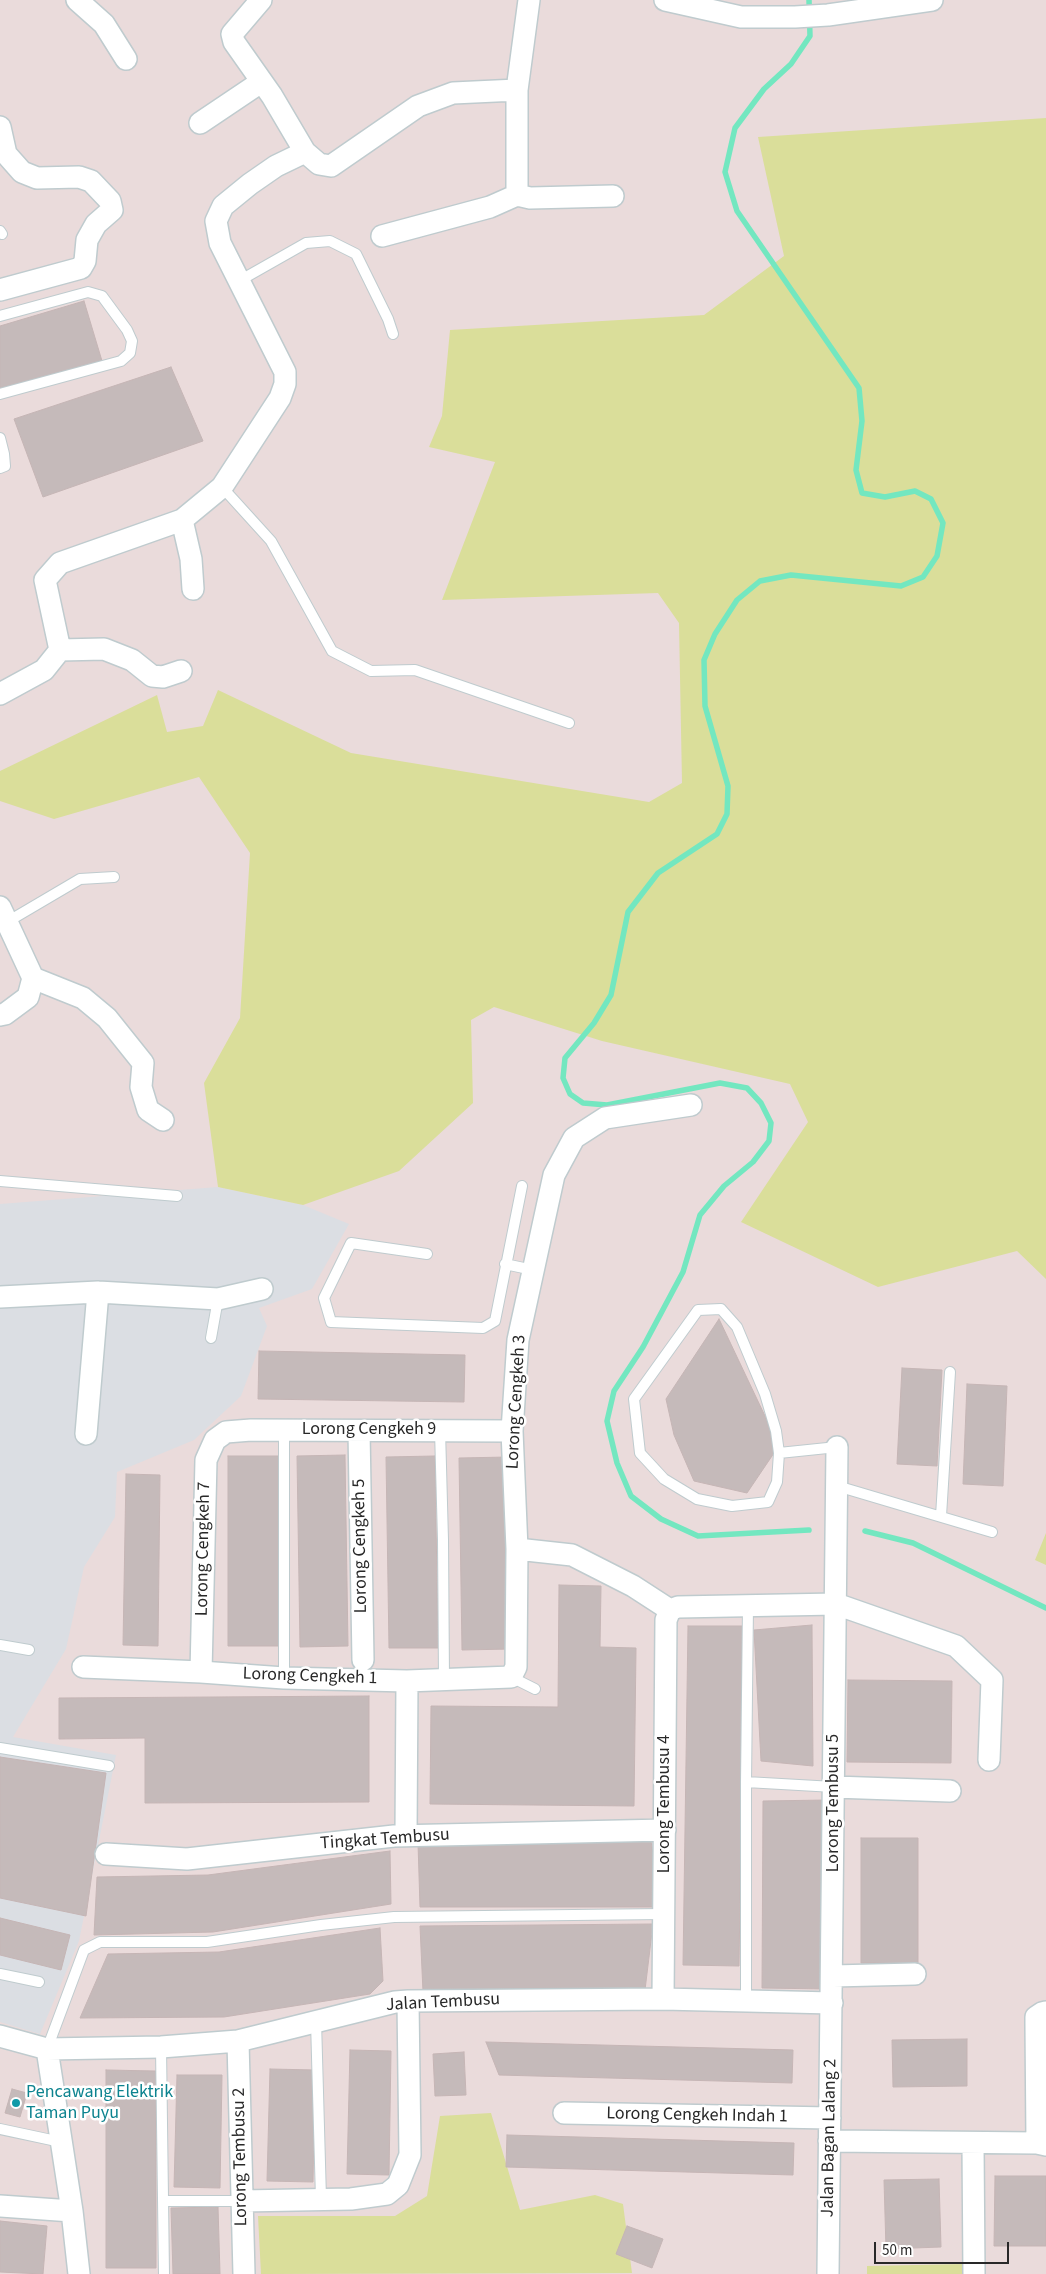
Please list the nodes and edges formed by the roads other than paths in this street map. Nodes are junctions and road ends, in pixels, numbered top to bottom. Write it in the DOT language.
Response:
graph roads {
  1 [pos="77,0"];
  2 [pos="261,0"];
  3 [pos="528,0"];
  4 [pos="666,0"];
  5 [pos="932,0"];
  6 [pos="126,59"];
  7 [pos="261,82"];
  8 [pos="517,90"];
  9 [pos="200,123"];
  10 [pos="0,127"];
  11 [pos="305,152"];
  12 [pos="517,195"];
  13 [pos="613,196"];
  14 [pos="382,236"];
  15 [pos="240,281"];
  16 [pos="0,290"];
  17 [pos="0,316"];
  18 [pos="393,334"];
  19 [pos="0,394"];
  20 [pos="0,438"];
  21 [pos="0,468"];
  22 [pos="222,487"];
  23 [pos="182,520"];
  24 [pos="193,589"];
  25 [pos="60,650"];
  26 [pos="181,671"];
  27 [pos="0,694"];
  28 [pos="569,723"];
  29 [pos="114,877"];
  30 [pos="3,915"];
  31 [pos="33,978"];
  32 [pos="0,1015"];
  33 [pos="691,1105"];
  34 [pos="163,1120"];
  35 [pos="0,1180"];
  36 [pos="522,1186"];
  37 [pos="177,1196"];
  38 [pos="427,1254"];
  39 [pos="505,1264"];
  40 [pos="533,1270"];
  41 [pos="262,1289"];
  42 [pos="98,1292"];
  43 [pos="0,1296"];
  44 [pos="218,1299"];
  45 [pos="211,1338"];
  46 [pos="950,1372"];
  47 [pos="440,1430"];
  48 [pos="284,1431"];
  49 [pos="359,1431"];
  50 [pos="512,1431"];
  51 [pos="226,1432"];
  52 [pos="86,1434"];
  53 [pos="838,1447"];
  54 [pos="779,1453"];
  55 [pos="837,1486"];
  56 [pos="941,1516"];
  57 [pos="992,1532"];
  58 [pos="517,1549"];
  59 [pos="836,1604"];
  60 [pos="748,1606"];
  61 [pos="670,1610"];
  62 [pos="0,1645"];
  63 [pos="29,1650"];
  64 [pos="363,1660"];
  65 [pos="83,1667"];
  66 [pos="201,1672"];
  67 [pos="511,1677"];
  68 [pos="284,1678"];
  69 [pos="444,1680"];
  70 [pos="407,1681"];
  71 [pos="534,1689"];
  72 [pos="0,1748"];
  73 [pos="989,1760"];
  74 [pos="108,1766"];
  75 [pos="746,1782"];
  76 [pos="834,1787"];
  77 [pos="950,1791"];
  78 [pos="665,1830"];
  79 [pos="406,1835"];
  80 [pos="106,1854"];
  81 [pos="664,1914"];
  82 [pos="0,1974"];
  83 [pos="915,1974"];
  84 [pos="833,1976"];
  85 [pos="38,1982"];
  86 [pos="664,1998"];
  87 [pos="746,2000"];
  88 [pos="408,2001"];
  89 [pos="832,2003"];
  90 [pos="1046,2012"];
  91 [pos="316,2021"];
  92 [pos="0,2036"];
  93 [pos="238,2041"];
  94 [pos="161,2047"];
  95 [pos="48,2049"];
  96 [pos="564,2113"];
  97 [pos="830,2118"];
  98 [pos="0,2129"];
  99 [pos="830,2141"];
  100 [pos="61,2142"];
  101 [pos="973,2144"];
  102 [pos="1042,2144"];
  103 [pos="321,2198"];
  104 [pos="163,2201"];
  105 [pos="242,2201"];
  106 [pos="0,2206"];
  107 [pos="72,2210"];
  108 [pos="79,2274"];
  109 [pos="164,2274"];
  110 [pos="244,2274"];
  111 [pos="828,2274"];
  112 [pos="974,2274"];
  1 -- 6 [label="street"];
  2 -- 7 [label="street"];
  3 -- 8 [label="street"];
  4 -- 5 [label="street"];
  7 -- 9 [label="street"];
  7 -- 11 [label="street"];
  8 -- 11 [label="street"];
  8 -- 12 [label="street"];
  10 -- 16 [label="street"];
  11 -- 15 [label="street"];
  12 -- 13 [label="street"];
  12 -- 14 [label="street"];
  15 -- 18 [label="lane"];
  15 -- 22 [label="street"];
  17 -- 19 [label="lane"];
  20 -- 21 [label="lane"];
  22 -- 23 [label="street"];
  22 -- 28 [label="lane"];
  23 -- 24 [label="street"];
  23 -- 25 [label="street"];
  25 -- 26 [label="street"];
  25 -- 27 [label="street"];
  29 -- 30 [label="lane"];
  30 -- 31 [label="street"];
  31 -- 32 [label="street"];
  31 -- 34 [label="street"];
  33 -- 40 [label="street, Lorong Cengkeh 3"];
  35 -- 37 [label="lane"];
  36 -- 39 [label="lane"];
  38 -- 39 [label="lane"];
  39 -- 40 [label="lane"];
  40 -- 50 [label="street, Lorong Cengkeh 3"];
  41 -- 44 [label="street"];
  42 -- 43 [label="street"];
  42 -- 44 [label="street"];
  42 -- 52 [label="street"];
  44 -- 45 [label="lane"];
  46 -- 56 [label="lane"];
  47 -- 49 [label="street, Lorong Cengkeh 9"];
  47 -- 50 [label="street, Lorong Cengkeh 9"];
  47 -- 69 [label="lane"];
  48 -- 49 [label="street, Lorong Cengkeh 9"];
  48 -- 51 [label="street, Lorong Cengkeh 9"];
  48 -- 68 [label="lane"];
  49 -- 64 [label="street, Lorong Cengkeh 5"];
  50 -- 58 [label="street, Lorong Cengkeh 3"];
  51 -- 66 [label="street, Lorong Cengkeh 7"];
  53 -- 54 [label="lane"];
  53 -- 55 [label="street, Lorong Tembusu 5"];
  54 -- 54 [label="lane"];
  55 -- 56 [label="lane"];
  55 -- 59 [label="street, Lorong Tembusu 5"];
  56 -- 57 [label="lane"];
  58 -- 61 [label="street"];
  58 -- 67 [label="street, Lorong Cengkeh 3"];
  59 -- 60 [label="street"];
  59 -- 73 [label="street"];
  59 -- 76 [label="street, Lorong Tembusu 5"];
  60 -- 61 [label="street"];
  60 -- 75 [label="lane"];
  61 -- 78 [label="street, Lorong Tembusu 4"];
  62 -- 63 [label="lane"];
  65 -- 66 [label="street, Lorong Cengkeh 1"];
  66 -- 68 [label="street, Lorong Cengkeh 1"];
  67 -- 69 [label="street, Lorong Cengkeh 1"];
  67 -- 71 [label="lane"];
  68 -- 70 [label="street, Lorong Cengkeh 1"];
  69 -- 70 [label="street, Lorong Cengkeh 1"];
  70 -- 79 [label="street"];
  72 -- 74 [label="lane"];
  75 -- 76 [label="lane"];
  75 -- 87 [label="lane"];
  76 -- 77 [label="street"];
  76 -- 84 [label="street, Lorong Tembusu 5"];
  78 -- 79 [label="street, Tingkat Tembusu"];
  78 -- 81 [label="street, Lorong Tembusu 4"];
  79 -- 80 [label="street, Tingkat Tembusu"];
  81 -- 86 [label="street, Lorong Tembusu 4"];
  81 -- 95 [label="lane"];
  82 -- 85 [label="lane"];
  83 -- 84 [label="street"];
  84 -- 89 [label="street, Lorong Tembusu 5"];
  86 -- 87 [label="street, Jalan Tembusu"];
  86 -- 88 [label="street, Jalan Tembusu"];
  87 -- 89 [label="street, Jalan Tembusu"];
  88 -- 91 [label="street, Jalan Tembusu"];
  88 -- 103 [label="street"];
  89 -- 97 [label="street, Jalan Bagan Lalang 2"];
  90 -- 102 [label="street"];
  91 -- 93 [label="street, Jalan Tembusu"];
  91 -- 103 [label="lane"];
  92 -- 95 [label="street, Jalan Tembusu"];
  93 -- 94 [label="street, Jalan Tembusu"];
  93 -- 105 [label="street, Lorong Tembusu 2"];
  94 -- 95 [label="street, Jalan Tembusu"];
  94 -- 104 [label="lane"];
  95 -- 100 [label="street"];
  96 -- 97 [label="street, Lorong Cengkeh Indah 1"];
  97 -- 99 [label="street, Jalan Bagan Lalang 2"];
  98 -- 100 [label="lane"];
  99 -- 101 [label="street"];
  99 -- 111 [label="street, Jalan Bagan Lalang 2"];
  100 -- 107 [label="street"];
  101 -- 102 [label="street"];
  101 -- 112 [label="street"];
  103 -- 105 [label="street"];
  104 -- 105 [label="lane"];
  104 -- 109 [label="lane"];
  105 -- 110 [label="street, Lorong Tembusu 2"];
  106 -- 107 [label="street"];
  107 -- 108 [label="street"];
}
